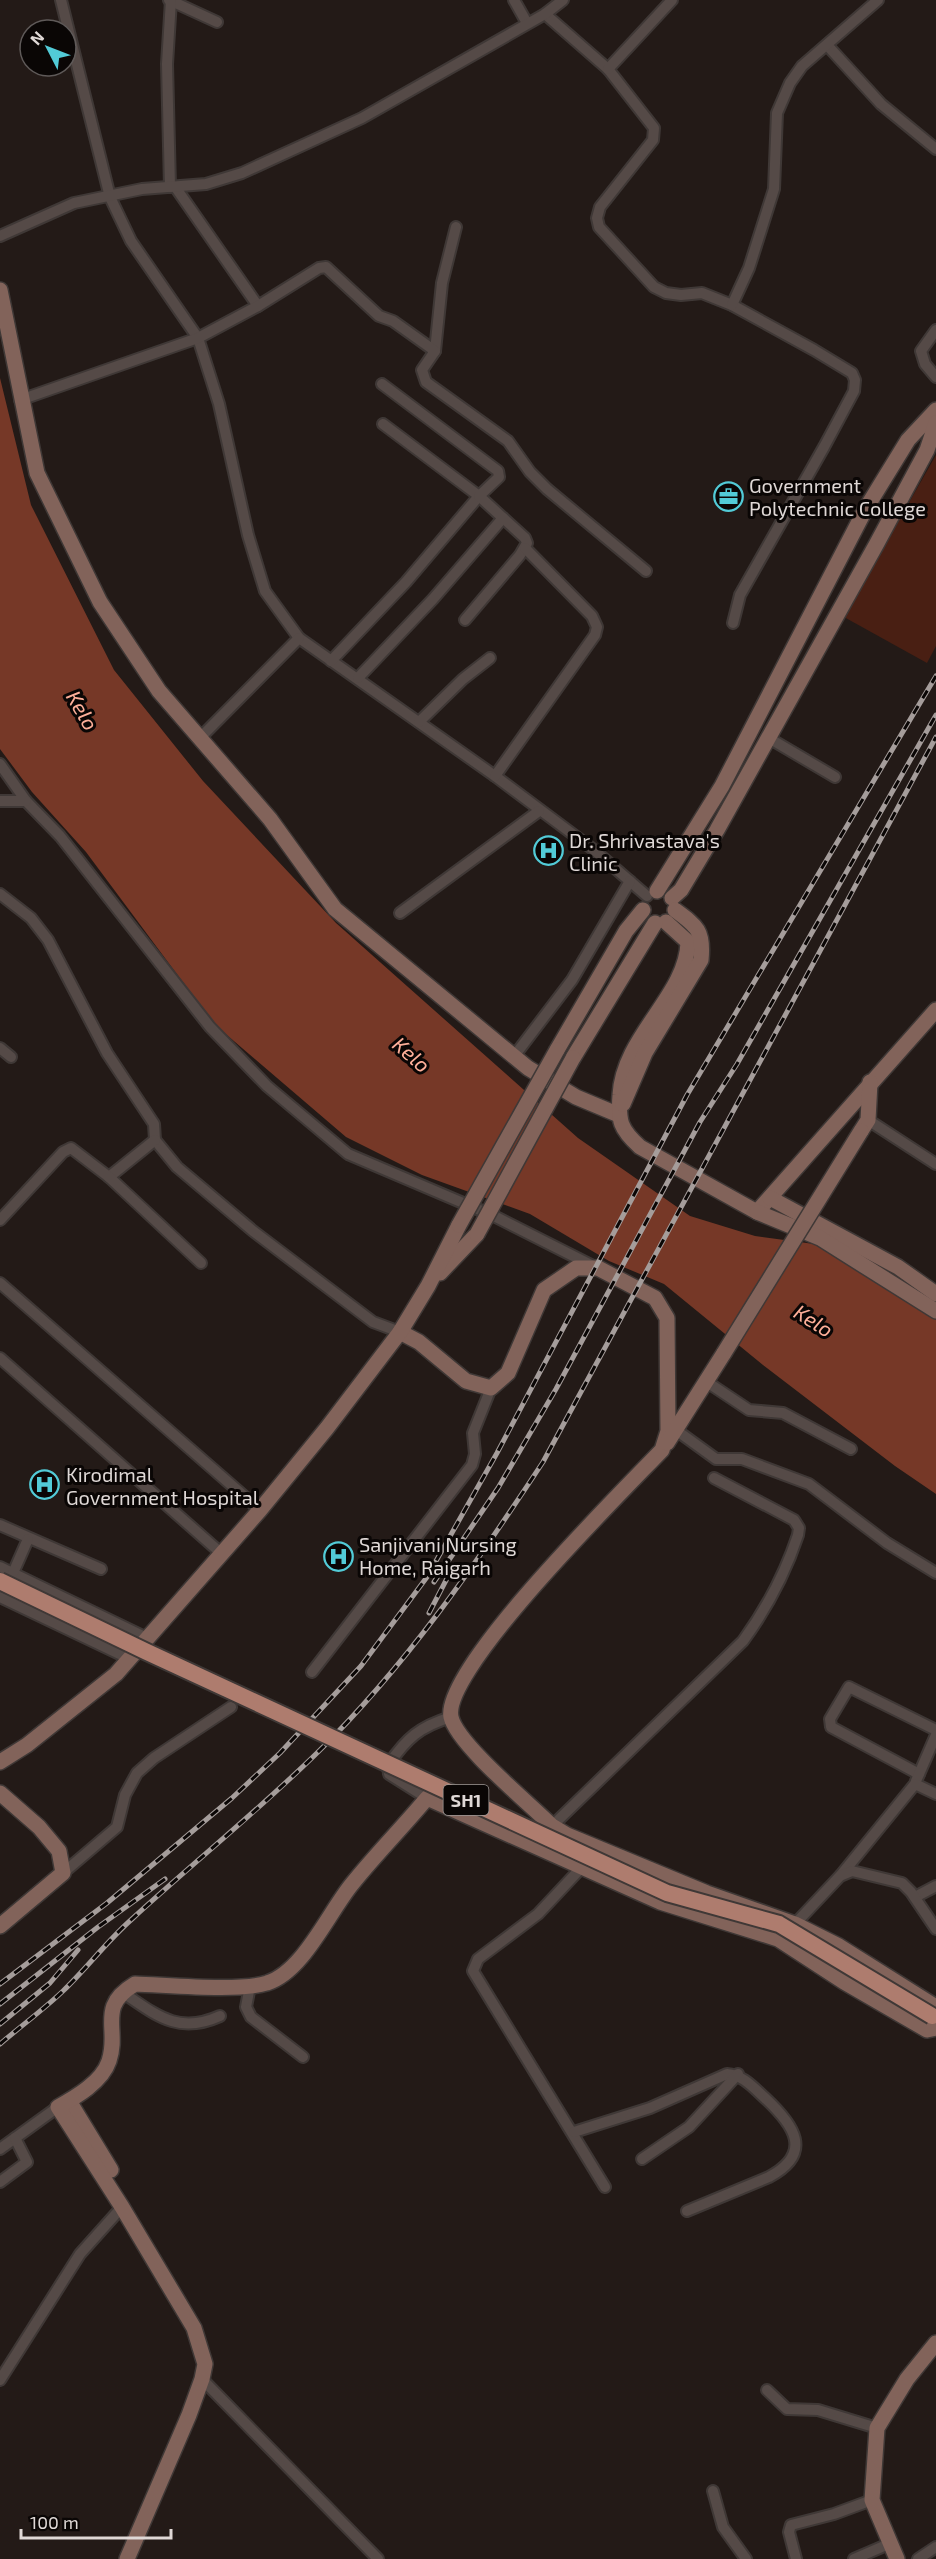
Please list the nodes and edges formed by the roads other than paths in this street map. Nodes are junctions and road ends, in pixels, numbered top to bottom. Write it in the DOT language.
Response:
graph roads {
  1 [pos="61,0"];
  2 [pos="170,0"];
  3 [pos="514,0"];
  4 [pos="563,0"];
  5 [pos="672,0"];
  6 [pos="878,0"];
  7 [pos="545,14"];
  8 [pos="217,22"];
  9 [pos="527,23"];
  10 [pos="827,45"];
  11 [pos="608,69"];
  12 [pos="936,149"];
  13 [pos="173,188"];
  14 [pos="110,196"];
  15 [pos="456,227"];
  16 [pos="0,236"];
  17 [pos="0,290"];
  18 [pos="732,305"];
  19 [pos="258,306"];
  20 [pos="936,330"];
  21 [pos="198,338"];
  22 [pos="435,351"];
  23 [pos="936,377"];
  24 [pos="382,384"];
  25 [pos="20,400"];
  26 [pos="936,410"];
  27 [pos="936,423"];
  28 [pos="383,424"];
  29 [pos="479,496"];
  30 [pos="502,518"];
  31 [pos="525,548"];
  32 [pos="646,570"];
  33 [pos="465,620"];
  34 [pos="733,623"];
  35 [pos="299,638"];
  36 [pos="490,658"];
  37 [pos="332,661"];
  38 [pos="358,678"];
  39 [pos="419,722"];
  40 [pos="201,737"];
  41 [pos="767,737"];
  42 [pos="0,764"];
  43 [pos="495,776"];
  44 [pos="835,777"];
  45 [pos="0,801"];
  46 [pos="26,801"];
  47 [pos="539,811"];
  48 [pos="630,881"];
  49 [pos="0,894"];
  50 [pos="649,899"];
  51 [pos="400,913"];
  52 [pos="667,913"];
  53 [pos="936,1010"];
  54 [pos="0,1048"];
  55 [pos="515,1055"];
  56 [pos="10,1057"];
  57 [pos="870,1083"];
  58 [pos="618,1115"];
  59 [pos="865,1126"];
  60 [pos="155,1140"];
  61 [pos="936,1164"];
  62 [pos="109,1177"];
  63 [pos="770,1198"];
  64 [pos="757,1212"];
  65 [pos="0,1220"];
  66 [pos="201,1263"];
  67 [pos="598,1268"];
  68 [pos="0,1283"];
  69 [pos="428,1286"];
  70 [pos="936,1294"];
  71 [pos="936,1311"];
  72 [pos="400,1332"];
  73 [pos="0,1358"];
  74 [pos="707,1382"];
  75 [pos="491,1388"];
  76 [pos="676,1430"];
  77 [pos="851,1449"];
  78 [pos="662,1450"];
  79 [pos="714,1478"];
  80 [pos="260,1510"];
  81 [pos="0,1525"];
  82 [pos="28,1539"];
  83 [pos="222,1554"];
  84 [pos="0,1567"];
  85 [pos="101,1569"];
  86 [pos="936,1573"];
  87 [pos="6,1577"];
  88 [pos="0,1597"];
  89 [pos="148,1639"];
  90 [pos="130,1659"];
  91 [pos="312,1672"];
  92 [pos="231,1707"];
  93 [pos="451,1717"];
  94 [pos="936,1730"];
  95 [pos="936,1734"];
  96 [pos="0,1762"];
  97 [pos="917,1779"];
  98 [pos="0,1793"];
  99 [pos="936,1794"];
  100 [pos="427,1798"];
  101 [pos="552,1826"];
  102 [pos="582,1867"];
  103 [pos="63,1873"];
  104 [pos="840,1876"];
  105 [pos="936,1887"];
  106 [pos="915,1897"];
  107 [pos="795,1924"];
  108 [pos="0,1926"];
  109 [pos="936,1929"];
  110 [pos="250,1986"];
  111 [pos="122,1992"];
  112 [pos="220,2016"];
  113 [pos="935,2017"];
  114 [pos="303,2057"];
  115 [pos="738,2074"];
  116 [pos="64,2104"];
  117 [pos="574,2132"];
  118 [pos="15,2138"];
  119 [pos="0,2149"];
  120 [pos="642,2159"];
  121 [pos="0,2182"];
  122 [pos="605,2187"];
  123 [pos="122,2207"];
  124 [pos="687,2211"];
  125 [pos="936,2343"];
  126 [pos="0,2380"];
  127 [pos="205,2383"];
  128 [pos="767,2390"];
  129 [pos="876,2428"];
  130 [pos="713,2491"];
  131 [pos="872,2500"];
  132 [pos="891,2543"];
  133 [pos="936,2547"];
  134 [pos="127,2559"];
  135 [pos="136,2559"];
  136 [pos="378,2559"];
  137 [pos="746,2559"];
  138 [pos="796,2559"];
  139 [pos="854,2559"];
  140 [pos="897,2559"];
  141 [pos="918,2559"];
  1 -- 14 [label="street"];
  2 -- 8 [label="street"];
  2 -- 13 [label="street"];
  3 -- 9 [label="street"];
  4 -- 7 [label="street"];
  5 -- 11 [label="street"];
  6 -- 10 [label="street"];
  7 -- 9 [label="street"];
  7 -- 11 [label="street"];
  9 -- 13 [label="street"];
  10 -- 12 [label="street"];
  10 -- 18 [label="street"];
  11 -- 18 [label="street"];
  13 -- 14 [label="street"];
  13 -- 19 [label="street"];
  14 -- 16 [label="street"];
  14 -- 21 [label="street"];
  15 -- 22 [label="street"];
  17 -- 25 [label="street"];
  18 -- 34 [label="street"];
  19 -- 21 [label="street"];
  19 -- 22 [label="street"];
  20 -- 23 [label="street"];
  21 -- 25 [label="street"];
  21 -- 35 [label="street"];
  22 -- 32 [label="street"];
  24 -- 29 [label="street"];
  25 -- 40 [label="street"];
  26 -- 50 [label="street"];
  27 -- 41 [label="street"];
  28 -- 29 [label="street"];
  29 -- 30 [label="street"];
  29 -- 37 [label="street"];
  30 -- 31 [label="street"];
  30 -- 38 [label="street"];
  31 -- 33 [label="street"];
  31 -- 43 [label="street"];
  35 -- 37 [label="street"];
  35 -- 40 [label="street"];
  36 -- 39 [label="street"];
  37 -- 38 [label="street"];
  38 -- 39 [label="street"];
  39 -- 43 [label="street"];
  40 -- 55 [label="street"];
  41 -- 44 [label="street"];
  41 -- 52 [label="street"];
  42 -- 46 [label="street"];
  43 -- 47 [label="street"];
  45 -- 46 [label="street"];
  46 -- 67 [label="street"];
  47 -- 48 [label="street"];
  47 -- 51 [label="street"];
  48 -- 50 [label="street"];
  48 -- 55 [label="street"];
  49 -- 60 [label="street"];
  50 -- 52 [label="street"];
  50 -- 52 [label="street"];
  50 -- 69 [label="street, bridge"];
  52 -- 58 [label="street"];
  52 -- 69 [label="street, bridge"];
  53 -- 57 [label="street"];
  54 -- 56 [label="street"];
  55 -- 58 [label="street"];
  57 -- 59 [label="street"];
  57 -- 63 [label="street"];
  58 -- 64 [label="street"];
  59 -- 61 [label="street"];
  59 -- 74 [label="street, bridge"];
  60 -- 62 [label="street"];
  60 -- 72 [label="street"];
  62 -- 65 [label="street"];
  62 -- 66 [label="street"];
  63 -- 64 [label="street"];
  63 -- 70 [label="street"];
  64 -- 71 [label="street"];
  67 -- 75 [label="street"];
  67 -- 78 [label="street"];
  68 -- 80 [label="street"];
  69 -- 72 [label="street"];
  72 -- 75 [label="street"];
  72 -- 80 [label="street"];
  73 -- 83 [label="street"];
  74 -- 76 [label="street"];
  74 -- 77 [label="street"];
  75 -- 91 [label="street"];
  76 -- 78 [label="street"];
  76 -- 86 [label="street"];
  78 -- 93 [label="street"];
  79 -- 101 [label="street"];
  80 -- 83 [label="street"];
  81 -- 82 [label="street"];
  82 -- 85 [label="street"];
  82 -- 87 [label="street"];
  83 -- 89 [label="street"];
  84 -- 87 [label="street"];
  87 -- 89 [label="street"];
  87 -- 113 [label="main road, SH1, bridge"];
  88 -- 90 [label="street"];
  89 -- 90 [label="street"];
  90 -- 96 [label="street"];
  92 -- 103 [label="street"];
  93 -- 100 [label="street"];
  93 -- 101 [label="street"];
  94 -- 97 [label="street"];
  95 -- 97 [label="street"];
  97 -- 99 [label="street"];
  97 -- 104 [label="street"];
  98 -- 103 [label="street"];
  100 -- 102 [label="street"];
  100 -- 110 [label="street"];
  101 -- 107 [label="street"];
  102 -- 113 [label="street"];
  102 -- 117 [label="street"];
  103 -- 108 [label="street"];
  104 -- 106 [label="street"];
  104 -- 107 [label="street"];
  105 -- 106 [label="street"];
  106 -- 109 [label="street"];
  107 -- 113 [label="street"];
  110 -- 111 [label="street"];
  110 -- 114 [label="street"];
  111 -- 112 [label="street"];
  111 -- 116 [label="street"];
  115 -- 117 [label="street"];
  115 -- 120 [label="street"];
  115 -- 124 [label="street"];
  116 -- 118 [label="street"];
  116 -- 123 [label="street"];
  116 -- 127 [label="street"];
  117 -- 122 [label="street"];
  118 -- 119 [label="street"];
  118 -- 121 [label="street"];
  123 -- 126 [label="street"];
  123 -- 127 [label="street"];
  125 -- 129 [label="street"];
  127 -- 134 [label="street"];
  127 -- 135 [label="street"];
  127 -- 136 [label="street"];
  128 -- 129 [label="street"];
  129 -- 131 [label="street"];
  130 -- 137 [label="street"];
  131 -- 132 [label="street"];
  131 -- 138 [label="street"];
  132 -- 139 [label="street"];
  132 -- 140 [label="street"];
  133 -- 141 [label="street"];
}
